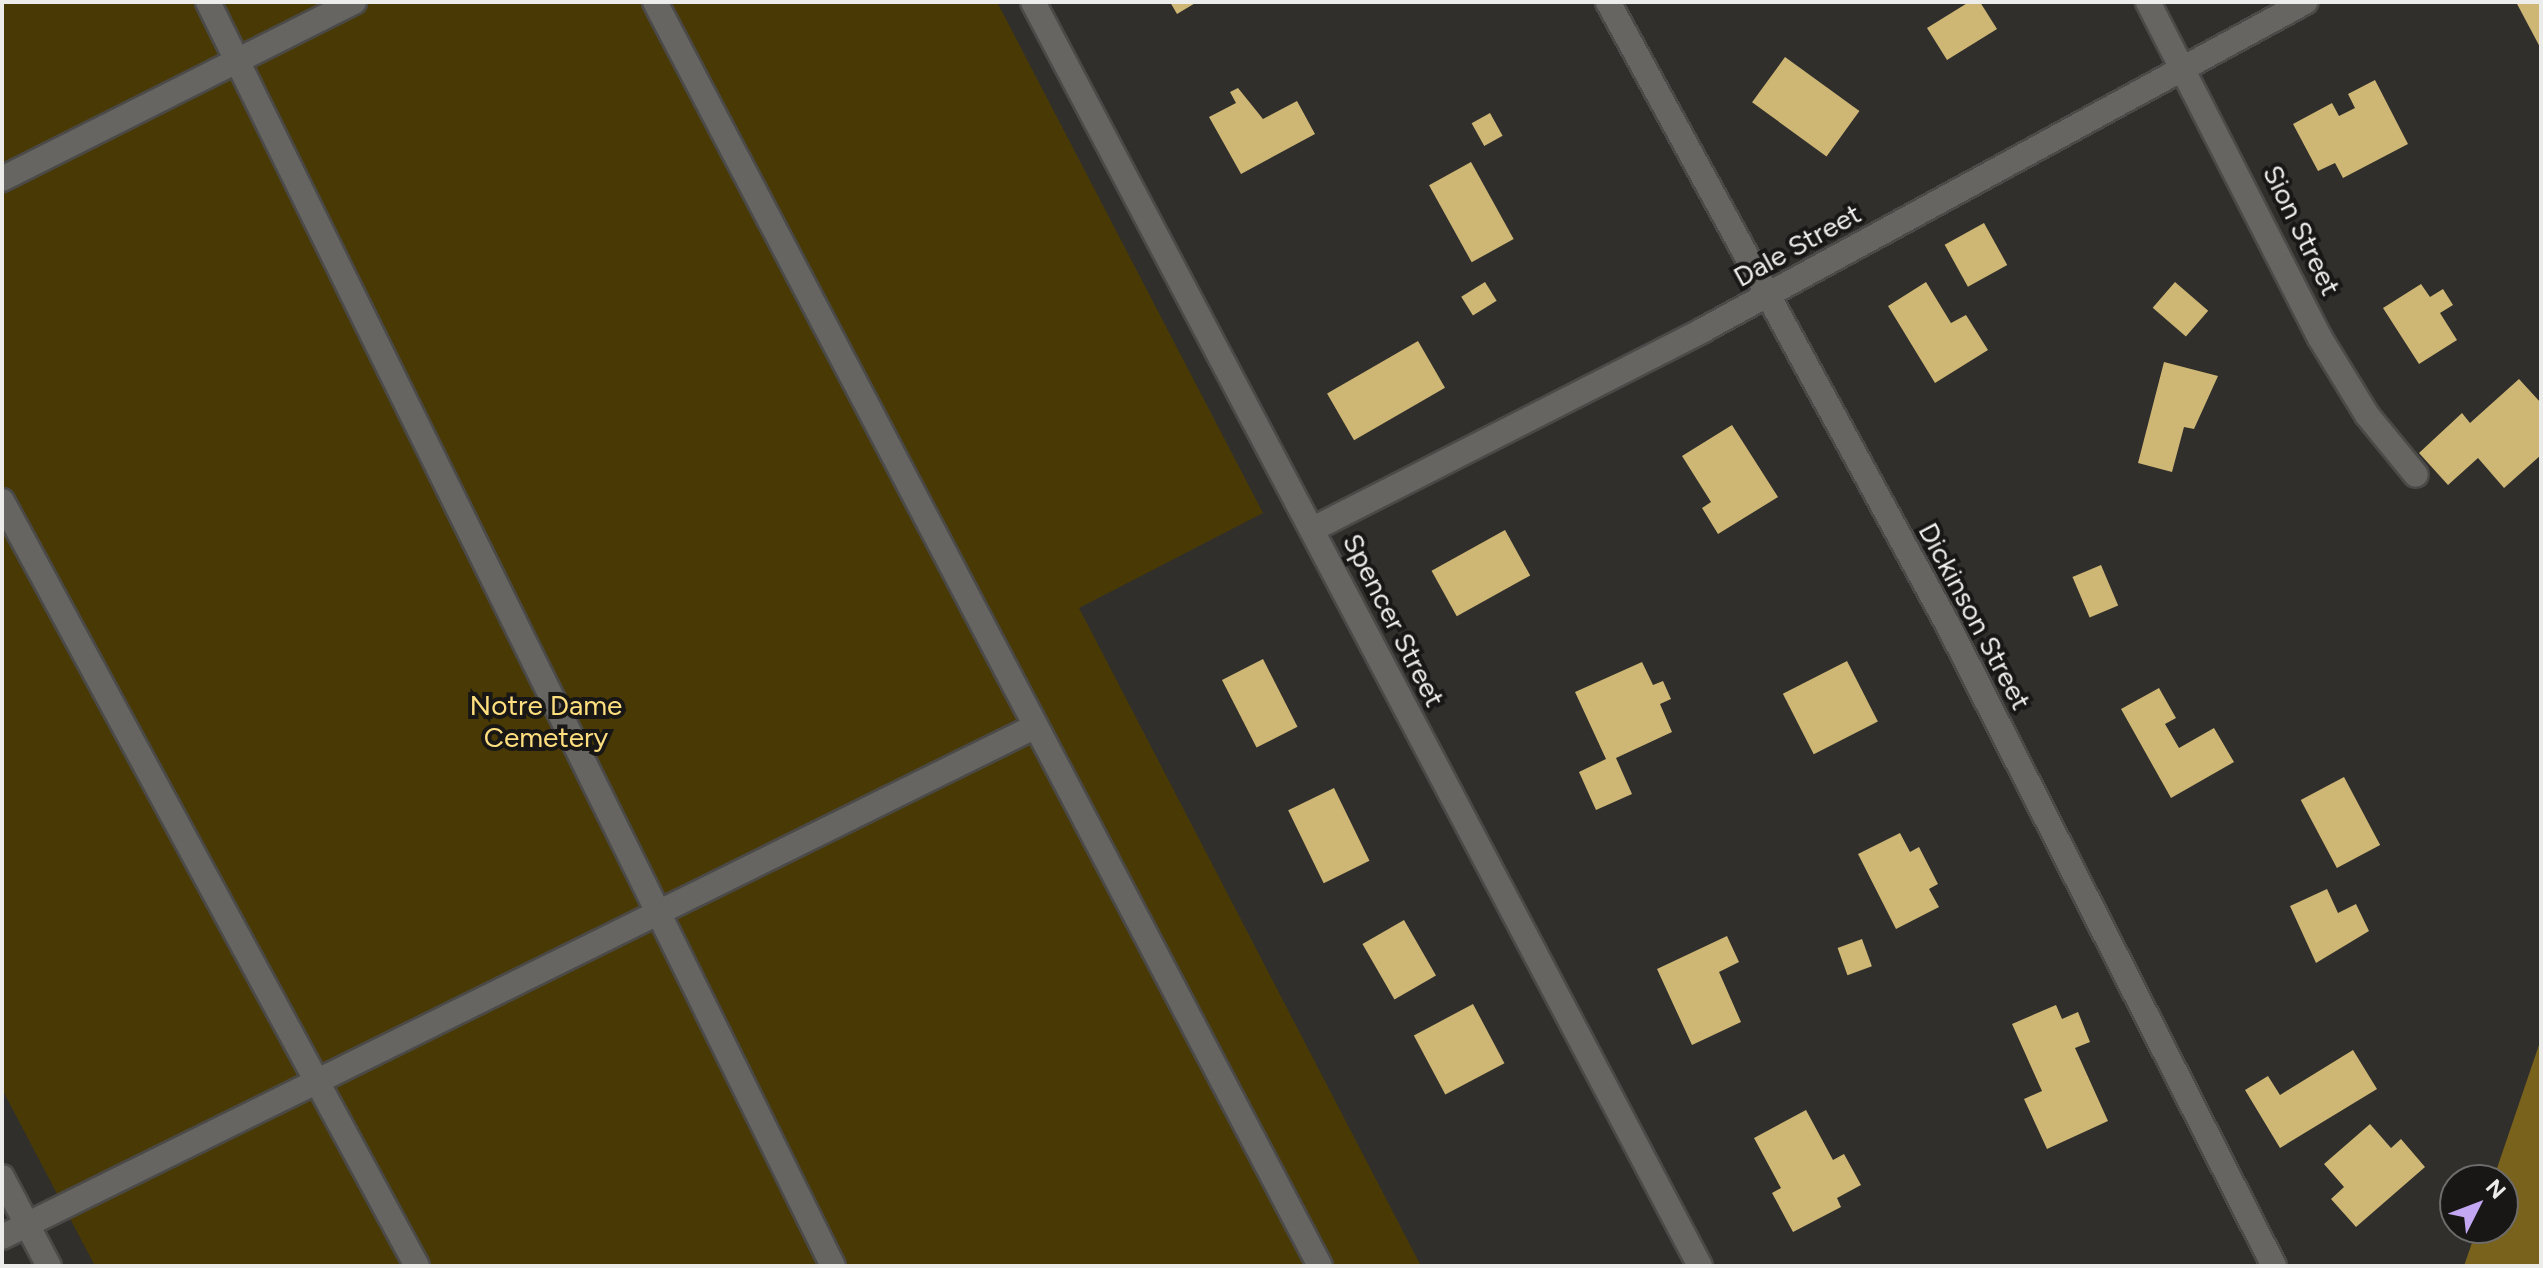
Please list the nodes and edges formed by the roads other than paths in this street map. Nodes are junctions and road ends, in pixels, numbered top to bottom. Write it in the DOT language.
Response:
graph roads {
  1 [pos="208,2"];
  2 [pos="354,2"];
  3 [pos="655,2"];
  4 [pos="1033,2"];
  5 [pos="1608,2"];
  6 [pos="2148,2"];
  7 [pos="2305,2"];
  8 [pos="237,62"];
  9 [pos="2185,62"];
  10 [pos="2,179"];
  11 [pos="1764,298"];
  12 [pos="2416,475"];
  13 [pos="2,501"];
  14 [pos="1313,529"];
  15 [pos="1036,726"];
  16 [pos="658,913"];
  17 [pos="313,1083"];
  18 [pos="2,1177"];
  19 [pos="26,1225"];
  20 [pos="2,1237"];
  21 [pos="49,1266"];
  22 [pos="417,1266"];
  23 [pos="833,1266"];
  24 [pos="1320,1266"];
  25 [pos="1700,1266"];
  26 [pos="2274,1266"];
  1 -- 8 [label="street"];
  2 -- 8 [label="street"];
  3 -- 15 [label="street"];
  4 -- 14 [label="street, Spencer Street"];
  5 -- 11 [label="street, Dickinson Street"];
  6 -- 9 [label="street, Sion Street"];
  7 -- 9 [label="street, Dale Street"];
  8 -- 10 [label="street"];
  8 -- 16 [label="street"];
  9 -- 11 [label="street, Dale Street"];
  9 -- 12 [label="street, Sion Street"];
  11 -- 14 [label="street, Dale Street"];
  11 -- 26 [label="street, Dickinson Street"];
  13 -- 17 [label="street"];
  14 -- 25 [label="street, Spencer Street"];
  15 -- 16 [label="street"];
  15 -- 24 [label="street"];
  16 -- 17 [label="street"];
  16 -- 23 [label="street"];
  17 -- 19 [label="street"];
  17 -- 22 [label="street"];
  18 -- 19 [label="street"];
  19 -- 20 [label="street"];
  19 -- 21 [label="street"];
}
